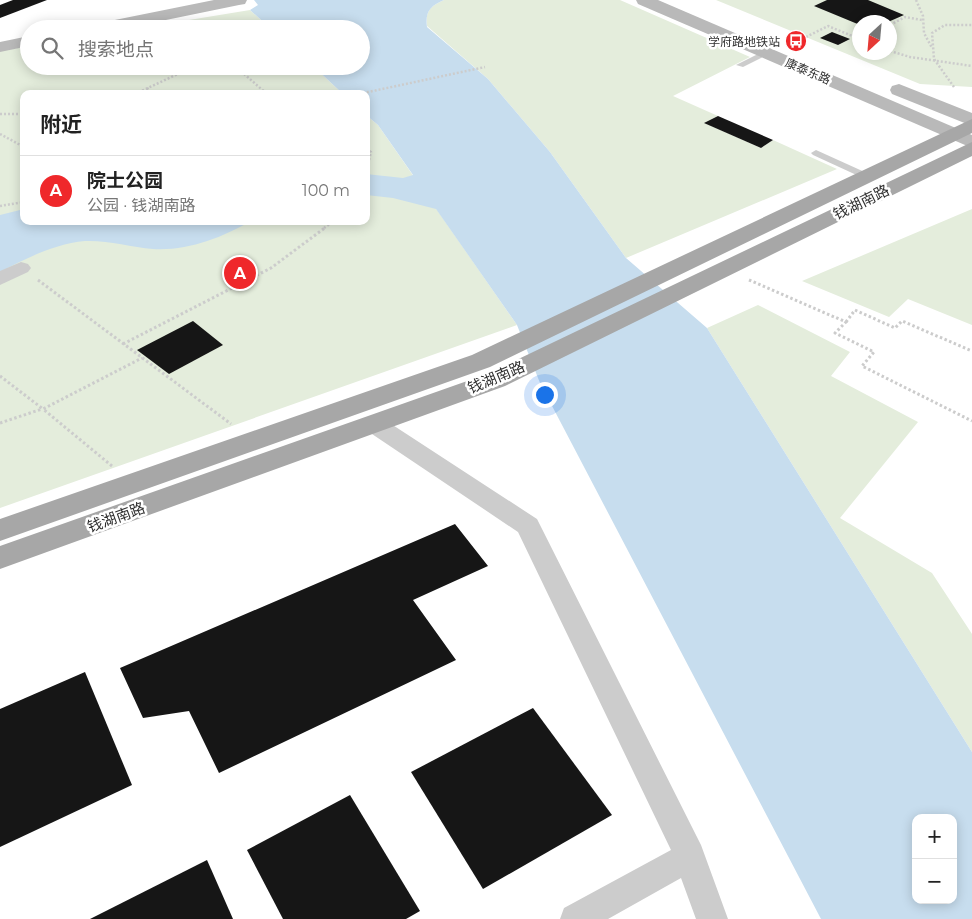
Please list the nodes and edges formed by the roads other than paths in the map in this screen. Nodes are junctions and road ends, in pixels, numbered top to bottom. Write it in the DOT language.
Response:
graph roads {
  1 [pos="239,0"];
  2 [pos="644,0"];
  3 [pos="685,0"];
  4 [pos="140,20"];
  5 [pos="801,42"];
  6 [pos="20,43"];
  7 [pos="0,47"];
  8 [pos="767,53"];
  9 [pos="740,66"];
  10 [pos="886,85"];
  11 [pos="972,120"];
  12 [pos="966,134"];
  13 [pos="972,148"];
  14 [pos="816,153"];
  15 [pos="866,176"];
  16 [pos="22,268"];
  17 [pos="687,275"];
  18 [pos="0,279"];
  19 [pos="489,370"];
  20 [pos="374,424"];
  21 [pos="0,530"];
  22 [pos="0,558"];
  23 [pos="690,856"];
  24 [pos="576,919"];
  25 [pos="712,919"];
  1 -- 4 [label="street"];
  2 -- 8 [label="street, 康泰东路"];
  3 -- 5 [label="street, 康泰东路"];
  6 -- 7 [label="street"];
  8 -- 9 [label="lane"];
  8 -- 12 [label="street, 康泰东路"];
  10 -- 11 [label="street"];
  12 -- 15 [label="main road, 钱湖南路"];
  13 -- 17 [label="main road, 钱湖南路"];
  14 -- 15 [label="lane"];
  15 -- 17 [label="main road, 钱湖南路"];
  16 -- 18 [label="street"];
  17 -- 19 [label="main road, 钱湖南路"];
  19 -- 20 [label="main road, 钱湖南路"];
  19 -- 21 [label="main road, 钱湖南路"];
  20 -- 22 [label="main road, 钱湖南路"];
  20 -- 23 [label="street"];
  23 -- 24 [label="street"];
  23 -- 25 [label="street"];
}
